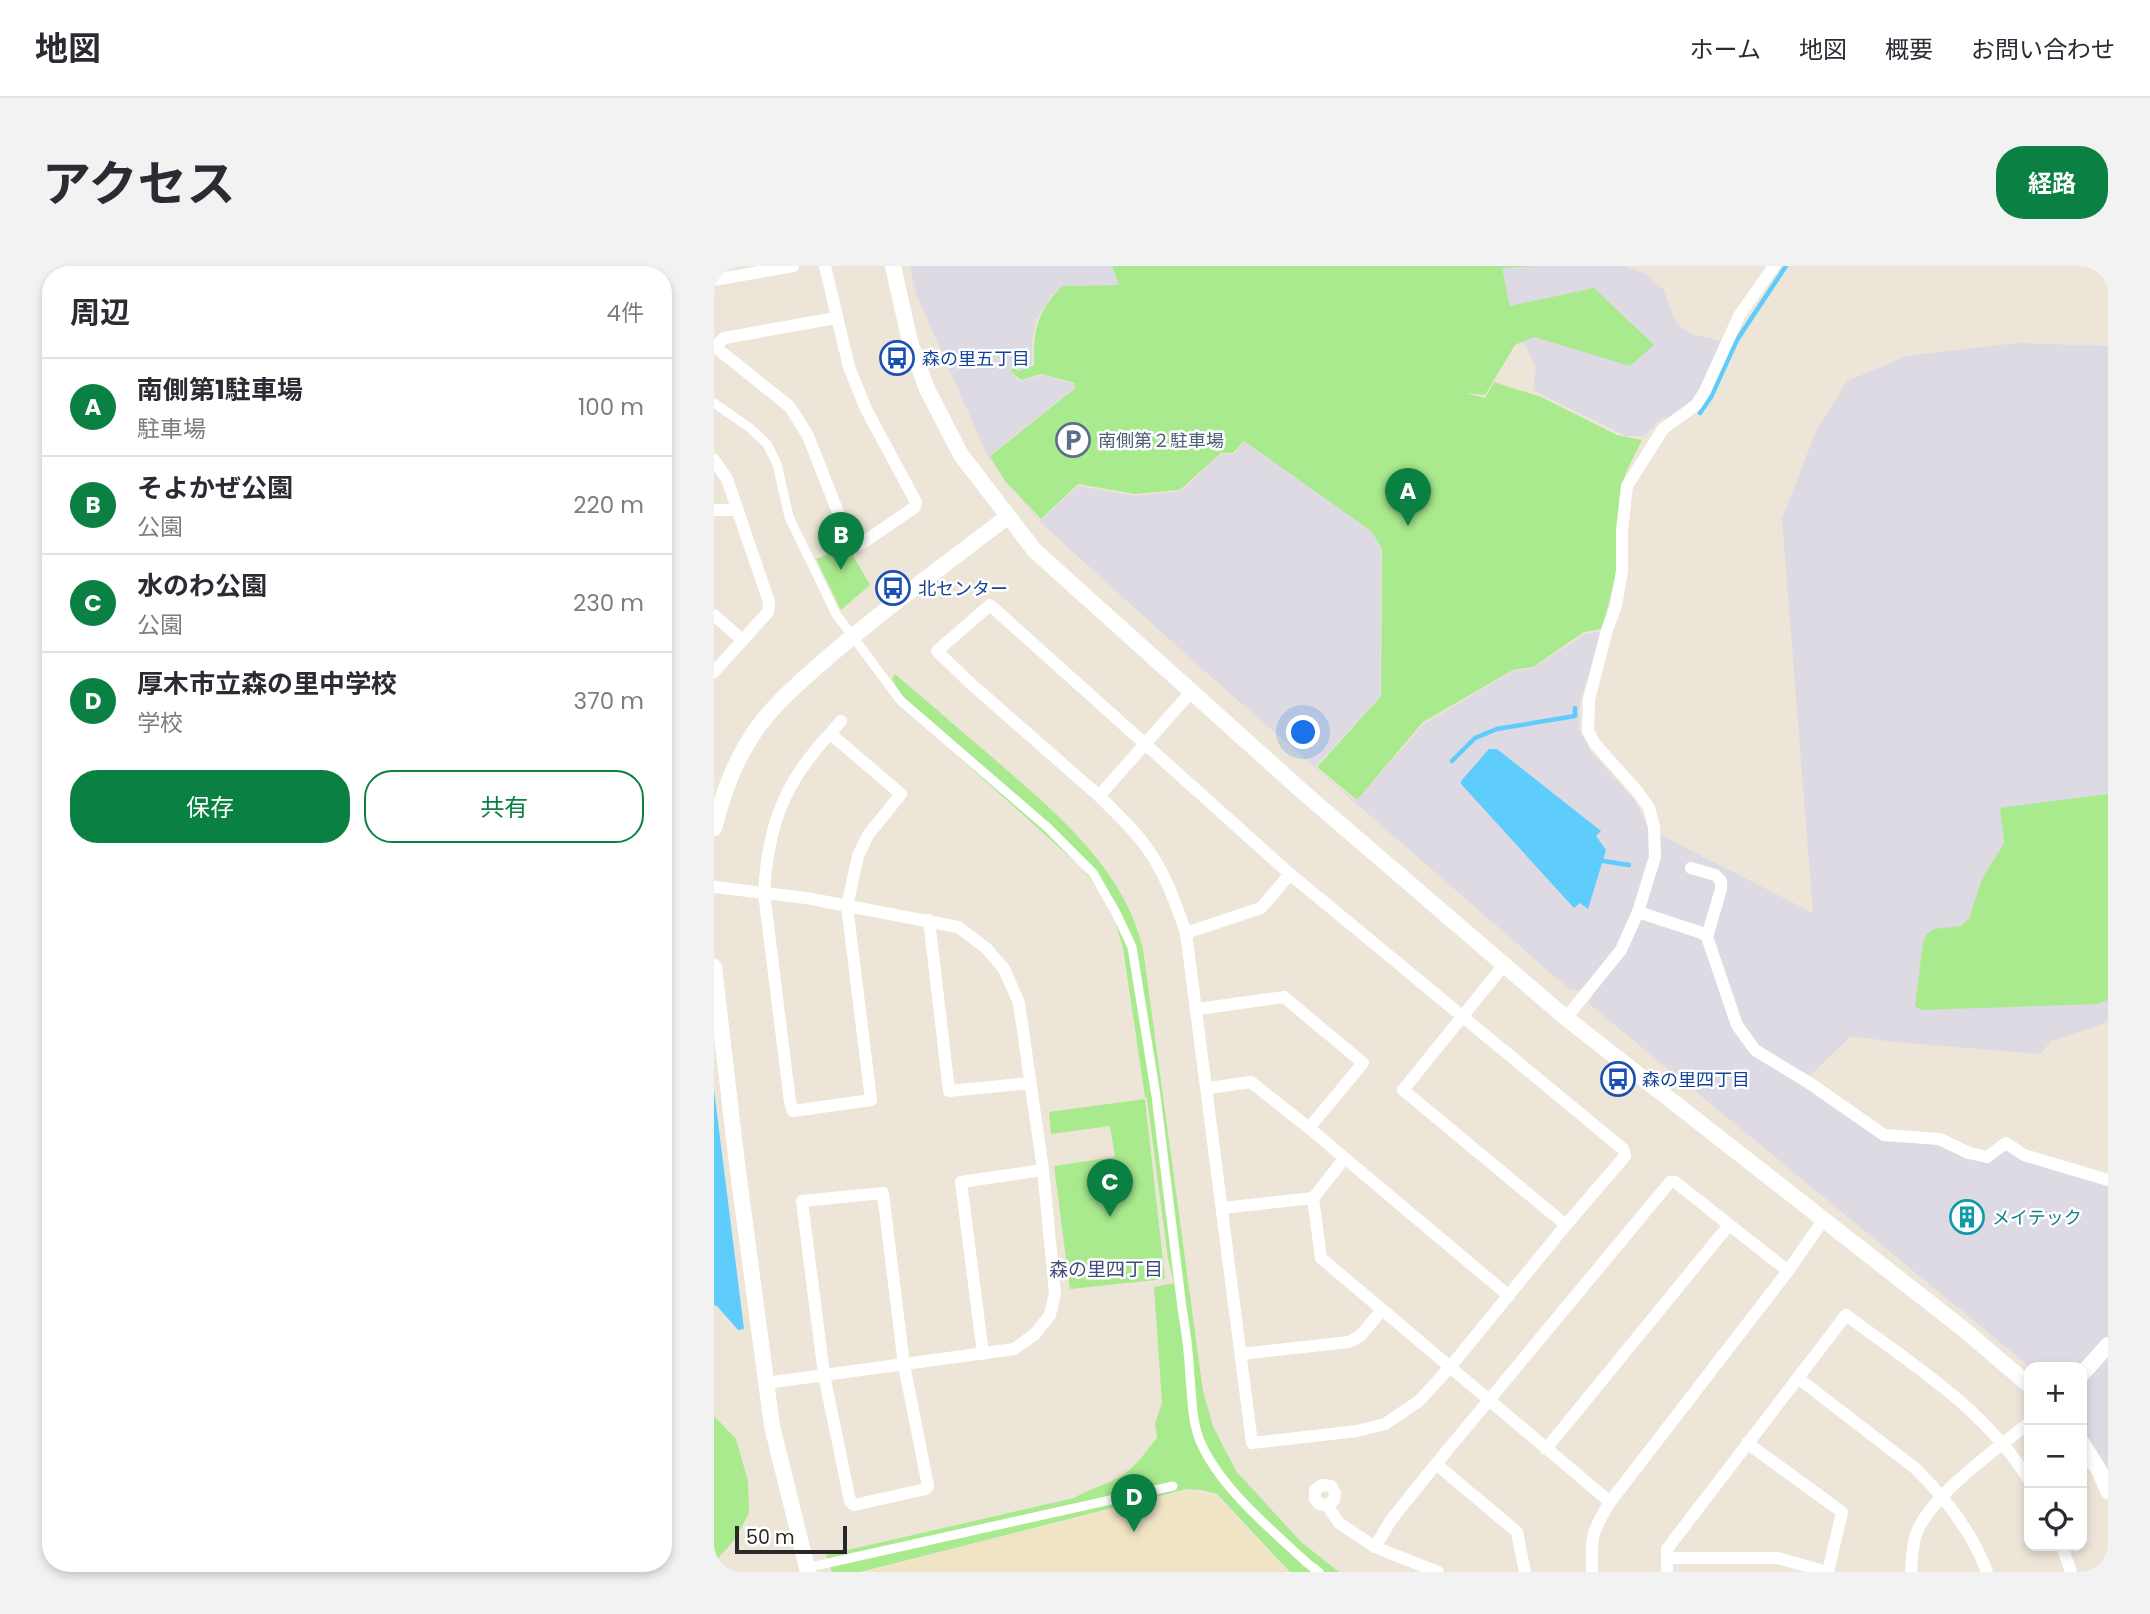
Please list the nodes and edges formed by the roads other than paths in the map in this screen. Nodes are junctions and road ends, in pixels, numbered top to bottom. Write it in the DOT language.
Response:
graph roads {
  1 [pos="793,266"];
  2 [pos="825,266"];
  3 [pos="893,266"];
  4 [pos="1774,266"];
  5 [pos="714,280"];
  6 [pos="836,318"];
  7 [pos="715,347"];
  8 [pos="714,403"];
  9 [pos="714,460"];
  10 [pos="714,510"];
  11 [pos="737,510"];
  12 [pos="1007,517"];
  13 [pos="714,615"];
  14 [pos="743,640"];
  15 [pos="714,672"];
  16 [pos="1191,692"];
  17 [pos="841,722"];
  18 [pos="829,735"];
  19 [pos="1144,745"];
  20 [pos="1100,796"];
  21 [pos="714,828"];
  22 [pos="1691,868"];
  23 [pos="1290,874"];
  24 [pos="714,887"];
  25 [pos="765,893"];
  26 [pos="847,905"];
  27 [pos="1638,912"];
  28 [pos="929,920"];
  29 [pos="1186,933"];
  30 [pos="1707,937"];
  31 [pos="1504,965"];
  32 [pos="714,967"];
  33 [pos="1198,1009"];
  34 [pos="1462,1017"];
  35 [pos="1566,1018"];
  36 [pos="1030,1083"];
  37 [pos="1208,1088"];
  38 [pos="1309,1128"];
  39 [pos="1345,1159"];
  40 [pos="1043,1170"];
  41 [pos="2108,1180"];
  42 [pos="1313,1198"];
  43 [pos="1222,1208"];
  44 [pos="1824,1219"];
  45 [pos="1566,1225"];
  46 [pos="1729,1225"];
  47 [pos="1788,1271"];
  48 [pos="1509,1296"];
  49 [pos="1382,1310"];
  50 [pos="2108,1345"];
  51 [pos="983,1354"];
  52 [pos="1241,1354"];
  53 [pos="904,1365"];
  54 [pos="1451,1366"];
  55 [pos="2087,1368"];
  56 [pos="824,1375"];
  57 [pos="1798,1378"];
  58 [pos="2024,1381"];
  59 [pos="766,1383"];
  60 [pos="1490,1400"];
  61 [pos="2026,1425"];
  62 [pos="1747,1443"];
  63 [pos="2003,1443"];
  64 [pos="1546,1449"];
  65 [pos="2087,1451"];
  66 [pos="1436,1464"];
  67 [pos="2024,1473"];
  68 [pos="1173,1486"];
  69 [pos="2108,1491"];
  70 [pos="1942,1496"];
  71 [pos="1610,1502"];
  72 [pos="1327,1505"];
  73 [pos="1376,1547"];
  74 [pos="2064,1551"];
  75 [pos="1667,1558"];
  76 [pos="807,1570"];
  77 [pos="1320,1572"];
  78 [pos="1438,1572"];
  79 [pos="1525,1572"];
  80 [pos="1592,1572"];
  81 [pos="1667,1572"];
  82 [pos="1828,1572"];
  83 [pos="1911,1572"];
  84 [pos="1987,1572"];
  85 [pos="2071,1572"];
  1 -- 5 [label="street"];
  2 -- 6 [label="street"];
  3 -- 12 [label="street"];
  4 -- 27 [label="street"];
  6 -- 7 [label="street"];
  6 -- 7 [label="street"];
  8 -- 77 [label="street"];
  9 -- 11 [label="street"];
  10 -- 11 [label="street"];
  11 -- 14 [label="street"];
  12 -- 16 [label="street"];
  12 -- 21 [label="street"];
  13 -- 14 [label="street"];
  14 -- 15 [label="street"];
  16 -- 19 [label="street"];
  16 -- 31 [label="street"];
  17 -- 18 [label="street"];
  18 -- 25 [label="street"];
  18 -- 26 [label="street"];
  19 -- 20 [label="street"];
  19 -- 20 [label="street"];
  19 -- 23 [label="street"];
  20 -- 29 [label="street"];
  22 -- 30 [label="street"];
  23 -- 29 [label="street"];
  23 -- 34 [label="street"];
  24 -- 25 [label="street"];
  25 -- 26 [label="street"];
  25 -- 26 [label="street"];
  26 -- 28 [label="street"];
  27 -- 30 [label="street"];
  27 -- 35 [label="street"];
  28 -- 36 [label="street"];
  28 -- 36 [label="street"];
  29 -- 33 [label="street"];
  30 -- 41 [label="street"];
  31 -- 34 [label="street"];
  31 -- 35 [label="street"];
  32 -- 59 [label="street"];
  33 -- 37 [label="street"];
  33 -- 38 [label="street"];
  34 -- 45 [label="street"];
  34 -- 45 [label="street"];
  35 -- 44 [label="street"];
  36 -- 40 [label="street"];
  37 -- 38 [label="street"];
  37 -- 43 [label="street"];
  38 -- 39 [label="street"];
  39 -- 42 [label="street"];
  39 -- 48 [label="street"];
  40 -- 51 [label="street"];
  40 -- 51 [label="street"];
  42 -- 43 [label="street"];
  42 -- 49 [label="street"];
  43 -- 52 [label="street"];
  44 -- 47 [label="street"];
  44 -- 58 [label="street"];
  45 -- 48 [label="street"];
  46 -- 47 [label="street"];
  46 -- 60 [label="street"];
  46 -- 64 [label="street"];
  47 -- 71 [label="street"];
  48 -- 54 [label="street"];
  49 -- 52 [label="street"];
  49 -- 54 [label="street"];
  50 -- 55 [label="street"];
  51 -- 53 [label="street"];
  52 -- 54 [label="street"];
  53 -- 56 [label="street"];
  53 -- 56 [label="street"];
  53 -- 56 [label="street"];
  54 -- 60 [label="street"];
  56 -- 59 [label="street"];
  57 -- 62 [label="street"];
  57 -- 63 [label="street"];
  57 -- 70 [label="street"];
  59 -- 76 [label="street"];
  60 -- 64 [label="street"];
  60 -- 66 [label="street"];
  61 -- 63 [label="street"];
  62 -- 75 [label="street"];
  62 -- 82 [label="street"];
  63 -- 67 [label="street"];
  63 -- 70 [label="street"];
  64 -- 71 [label="street"];
  65 -- 69 [label="street"];
  66 -- 73 [label="street"];
  66 -- 79 [label="street"];
  68 -- 76 [label="street"];
  70 -- 83 [label="street"];
  70 -- 84 [label="street"];
  71 -- 80 [label="street"];
  72 -- 73 [label="street"];
  73 -- 78 [label="street"];
  74 -- 85 [label="street"];
  75 -- 81 [label="street"];
  75 -- 82 [label="street"];
}
